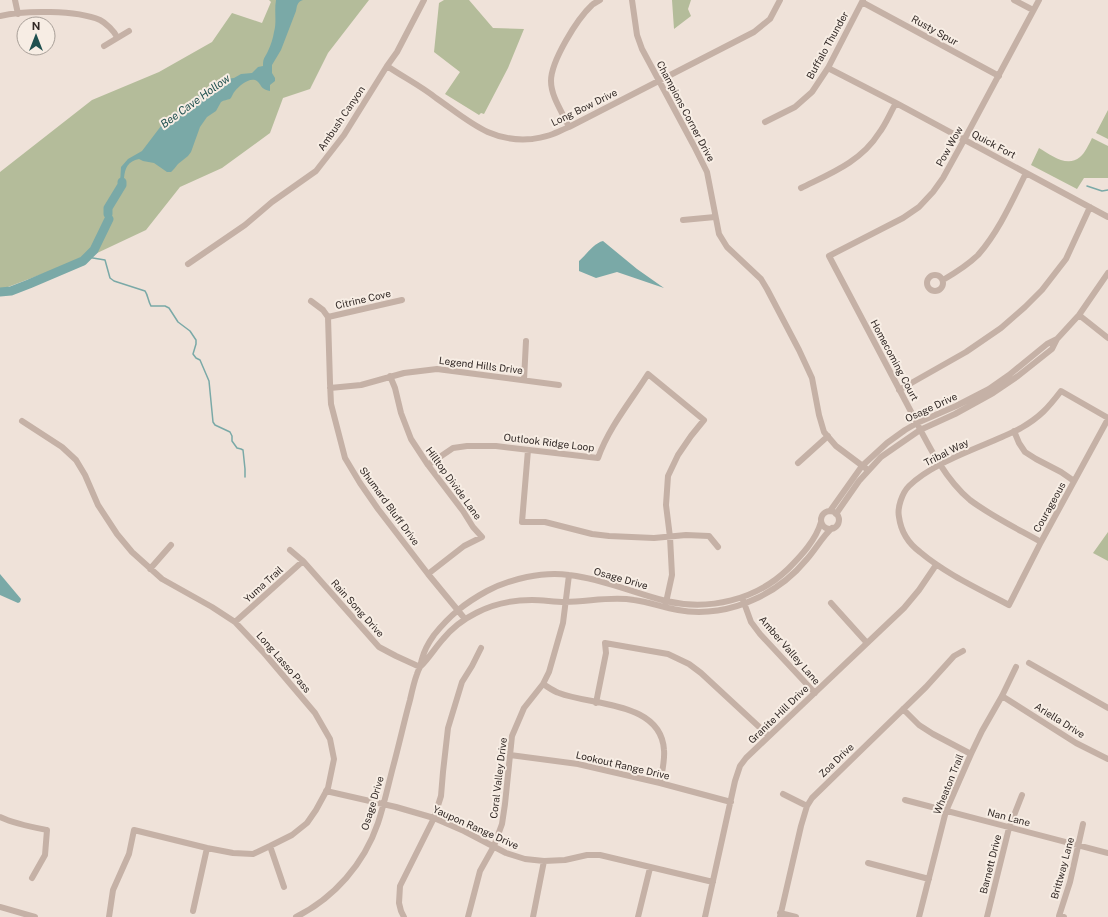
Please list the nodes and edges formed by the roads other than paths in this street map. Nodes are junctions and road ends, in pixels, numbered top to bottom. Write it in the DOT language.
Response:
graph roads {
  1 [pos="15,0"];
  2 [pos="424,0"];
  3 [pos="600,0"];
  4 [pos="632,0"];
  5 [pos="780,0"];
  6 [pos="1014,0"];
  7 [pos="1039,0"];
  8 [pos="862,1"];
  9 [pos="1033,10"];
  10 [pos="18,14"];
  11 [pos="0,16"];
  12 [pos="129,31"];
  13 [pos="117,38"];
  14 [pos="104,46"];
  15 [pos="387,66"];
  16 [pos="828,68"];
  17 [pos="998,76"];
  18 [pos="659,81"];
  19 [pos="896,103"];
  20 [pos="765,122"];
  21 [pos="569,127"];
  22 [pos="964,140"];
  23 [pos="1026,173"];
  24 [pos="801,188"];
  25 [pos="1090,207"];
  26 [pos="1108,217"];
  27 [pos="715,218"];
  28 [pos="683,220"];
  29 [pos="830,256"];
  30 [pos="188,264"];
  31 [pos="1108,273"];
  32 [pos="943,280"];
  33 [pos="402,300"];
  34 [pos="311,301"];
  35 [pos="1079,315"];
  36 [pos="328,317"];
  37 [pos="1108,338"];
  38 [pos="1057,339"];
  39 [pos="526,341"];
  40 [pos="390,376"];
  41 [pos="524,380"];
  42 [pos="559,385"];
  43 [pos="330,388"];
  44 [pos="899,390"];
  45 [pos="1108,419"];
  46 [pos="22,421"];
  47 [pos="917,423"];
  48 [pos="920,430"];
  49 [pos="1014,431"];
  50 [pos="828,436"];
  51 [pos="528,450"];
  52 [pos="798,463"];
  53 [pos="940,464"];
  54 [pos="428,465"];
  55 [pos="862,466"];
  56 [pos="868,470"];
  57 [pos="1074,481"];
  58 [pos="833,512"];
  59 [pos="821,522"];
  60 [pos="832,528"];
  61 [pos="670,537"];
  62 [pos="1040,542"];
  63 [pos="171,545"];
  64 [pos="718,547"];
  65 [pos="290,550"];
  66 [pos="303,562"];
  67 [pos="936,565"];
  68 [pos="150,568"];
  69 [pos="428,574"];
  70 [pos="569,575"];
  71 [pos="743,600"];
  72 [pos="565,602"];
  73 [pos="830,603"];
  74 [pos="666,604"];
  75 [pos="1008,605"];
  76 [pos="458,609"];
  77 [pos="465,619"];
  78 [pos="235,622"];
  79 [pos="867,643"];
  80 [pos="481,648"];
  81 [pos="963,651"];
  82 [pos="1029,663"];
  83 [pos="420,667"];
  84 [pos="1016,667"];
  85 [pos="542,684"];
  86 [pos="815,693"];
  87 [pos="1002,696"];
  88 [pos="596,702"];
  89 [pos="1108,708"];
  90 [pos="903,710"];
  91 [pos="769,736"];
  92 [pos="971,754"];
  93 [pos="510,755"];
  94 [pos="1108,759"];
  95 [pos="660,783"];
  96 [pos="326,791"];
  97 [pos="783,794"];
  98 [pos="1022,795"];
  99 [pos="905,800"];
  100 [pos="731,802"];
  101 [pos="384,805"];
  102 [pos="807,806"];
  103 [pos="946,811"];
  104 [pos="0,817"];
  105 [pos="434,818"];
  106 [pos="1083,824"];
  107 [pos="1009,828"];
  108 [pos="270,846"];
  109 [pos="494,846"];
  110 [pos="1079,846"];
  111 [pos="207,848"];
  112 [pos="1108,853"];
  113 [pos="544,861"];
  114 [pos="868,863"];
  115 [pos="650,868"];
  116 [pos="32,878"];
  117 [pos="929,879"];
  118 [pos="713,882"];
  119 [pos="284,887"];
  120 [pos="0,907"];
  121 [pos="193,911"];
  122 [pos="780,915"];
  123 [pos="30,916"];
  124 [pos="1062,916"];
  125 [pos="109,917"];
  126 [pos="296,917"];
  127 [pos="404,917"];
  128 [pos="468,917"];
  129 [pos="533,917"];
  130 [pos="638,917"];
  131 [pos="705,917"];
  132 [pos="796,917"];
  133 [pos="919,917"];
  134 [pos="987,917"];
  1 -- 10 [label="street"];
  2 -- 15 [label="street, Ambush Canyon"];
  3 -- 21 [label="street"];
  4 -- 18 [label="street, Champions Corner Drive"];
  5 -- 18 [label="street, Long Bow Drive"];
  6 -- 9 [label="street"];
  7 -- 9 [label="street, Pow Wow"];
  8 -- 16 [label="street, Buffalo Thunder"];
  8 -- 17 [label="street, Rusty Spur"];
  9 -- 17 [label="street, Pow Wow"];
  10 -- 11 [label="street"];
  10 -- 13 [label="street"];
  12 -- 13 [label="street"];
  13 -- 14 [label="street"];
  15 -- 21 [label="street, Long Bow Drive"];
  15 -- 30 [label="street, Ambush Canyon"];
  16 -- 19 [label="street, Quick Fort"];
  16 -- 20 [label="street, Buffalo Thunder"];
  17 -- 22 [label="street, Pow Wow"];
  18 -- 21 [label="street, Long Bow Drive"];
  18 -- 27 [label="street, Champions Corner Drive"];
  19 -- 22 [label="street, Quick Fort"];
  19 -- 24 [label="street"];
  22 -- 23 [label="street, Quick Fort"];
  22 -- 29 [label="street, Pow Wow"];
  23 -- 25 [label="street, Quick Fort"];
  23 -- 32 [label="street"];
  25 -- 26 [label="street, Quick Fort"];
  25 -- 44 [label="street"];
  27 -- 28 [label="street"];
  27 -- 50 [label="street, Champions Corner Drive"];
  29 -- 44 [label="street, Homecoming Court"];
  31 -- 35 [label="street, Osage Drive"];
  33 -- 36 [label="street, Citrine Cove"];
  34 -- 36 [label="street"];
  35 -- 37 [label="street"];
  35 -- 38 [label="street, Osage Drive"];
  36 -- 43 [label="street, Shumard Bluff Drive"];
  38 -- 47 [label="street, Osage Drive"];
  38 -- 48 [label="street, Osage Drive"];
  39 -- 41 [label="street"];
  40 -- 41 [label="street, Legend Hills Drive"];
  40 -- 43 [label="street, Legend Hills Drive"];
  40 -- 54 [label="street, Hilltop Divide Lane"];
  41 -- 42 [label="street, Legend Hills Drive"];
  43 -- 69 [label="street, Shumard Bluff Drive"];
  44 -- 47 [label="street, Homecoming Court"];
  45 -- 49 [label="street, Tribal Way"];
  45 -- 57 [label="street, Courageous"];
  46 -- 68 [label="street, Long Lasso Pass"];
  47 -- 48 [label="street, Homecoming Court"];
  47 -- 55 [label="street, Osage Drive"];
  48 -- 53 [label="street, Homecoming Court"];
  48 -- 56 [label="street, Osage Drive"];
  49 -- 53 [label="street, Tribal Way"];
  49 -- 57 [label="street"];
  50 -- 52 [label="street"];
  50 -- 55 [label="street, Champions Corner Drive"];
  51 -- 54 [label="street, Outlook Ridge Loop"];
  51 -- 61 [label="street"];
  51 -- 61 [label="street, Outlook Ridge Loop"];
  53 -- 62 [label="street, Homecoming Court"];
  53 -- 67 [label="street, Tribal Way"];
  54 -- 69 [label="street, Hilltop Divide Lane"];
  55 -- 56 [label="street, Champions Corner Drive"];
  55 -- 58 [label="street, Osage Drive"];
  56 -- 58 [label="street, Osage Drive"];
  57 -- 62 [label="street, Courageous"];
  58 -- 59 [label="street"];
  58 -- 60 [label="street"];
  59 -- 60 [label="street"];
  59 -- 71 [label="street, Osage Drive"];
  60 -- 71 [label="street, Osage Drive"];
  61 -- 64 [label="street"];
  61 -- 74 [label="street"];
  62 -- 75 [label="street, Courageous"];
  63 -- 68 [label="street"];
  65 -- 66 [label="street, Rain Song Drive"];
  66 -- 78 [label="street, Yuma Trail"];
  66 -- 83 [label="street, Rain Song Drive"];
  67 -- 75 [label="street, Tribal Way"];
  67 -- 79 [label="street, Granite Hill Drive"];
  68 -- 78 [label="street, Long Lasso Pass"];
  69 -- 76 [label="street, Shumard Bluff Drive"];
  70 -- 72 [label="street, Coral Valley Drive"];
  70 -- 74 [label="street, Osage Drive"];
  70 -- 76 [label="street, Osage Drive"];
  71 -- 74 [label="street, Osage Drive"];
  71 -- 86 [label="street, Amber Valley Lane"];
  72 -- 74 [label="street, Osage Drive"];
  72 -- 77 [label="street, Osage Drive"];
  72 -- 85 [label="street, Coral Valley Drive"];
  73 -- 79 [label="street"];
  76 -- 77 [label="street, Shumard Bluff Drive"];
  76 -- 83 [label="street, Osage Drive"];
  77 -- 83 [label="street, Osage Drive"];
  78 -- 96 [label="street, Long Lasso Pass"];
  79 -- 86 [label="street, Granite Hill Drive"];
  80 -- 105 [label="street"];
  81 -- 90 [label="street, Zoa Drive"];
  82 -- 89 [label="street"];
  83 -- 101 [label="street, Osage Drive"];
  84 -- 87 [label="street, Wheaton Trail"];
  85 -- 88 [label="street"];
  85 -- 93 [label="street, Coral Valley Drive"];
  86 -- 91 [label="street, Granite Hill Drive"];
  87 -- 92 [label="street, Wheaton Trail"];
  87 -- 94 [label="street, Ariella Drive"];
  88 -- 91 [label="street"];
  88 -- 95 [label="street"];
  90 -- 92 [label="street"];
  90 -- 102 [label="street, Zoa Drive"];
  91 -- 100 [label="street, Granite Hill Drive"];
  92 -- 103 [label="street, Wheaton Trail"];
  93 -- 95 [label="street, Lookout Range Drive"];
  93 -- 109 [label="street, Coral Valley Drive"];
  95 -- 100 [label="street, Lookout Range Drive"];
  96 -- 101 [label="street, Yaupon Range Drive"];
  96 -- 108 [label="street, Long Lasso Pass"];
  97 -- 102 [label="street"];
  98 -- 107 [label="street, Barnett Drive"];
  99 -- 103 [label="street, Nan Lane"];
  100 -- 118 [label="street, Granite Hill Drive"];
  101 -- 105 [label="street, Yaupon Range Drive"];
  101 -- 126 [label="street, Osage Drive"];
  102 -- 122 [label="street, Zoa Drive"];
  103 -- 107 [label="street, Nan Lane"];
  103 -- 117 [label="street, Wheaton Trail"];
  104 -- 116 [label="street"];
  105 -- 109 [label="street, Yaupon Range Drive"];
  105 -- 127 [label="street"];
  106 -- 110 [label="street, Brittway Lane"];
  107 -- 110 [label="street, Nan Lane"];
  107 -- 134 [label="street, Barnett Drive"];
  108 -- 111 [label="street, Long Lasso Pass"];
  108 -- 119 [label="street"];
  109 -- 113 [label="street, Yaupon Range Drive"];
  109 -- 128 [label="street, Coral Valley Drive"];
  110 -- 112 [label="street, Nan Lane"];
  110 -- 124 [label="street, Brittway Lane"];
  111 -- 121 [label="street"];
  111 -- 125 [label="street, Long Lasso Pass"];
  113 -- 115 [label="street, Yaupon Range Drive"];
  113 -- 129 [label="street"];
  114 -- 117 [label="street"];
  115 -- 118 [label="street, Yaupon Range Drive"];
  115 -- 130 [label="street"];
  117 -- 133 [label="street, Wheaton Trail"];
  118 -- 131 [label="street, Granite Hill Drive"];
  120 -- 123 [label="street"];
  122 -- 132 [label="street"];
}
